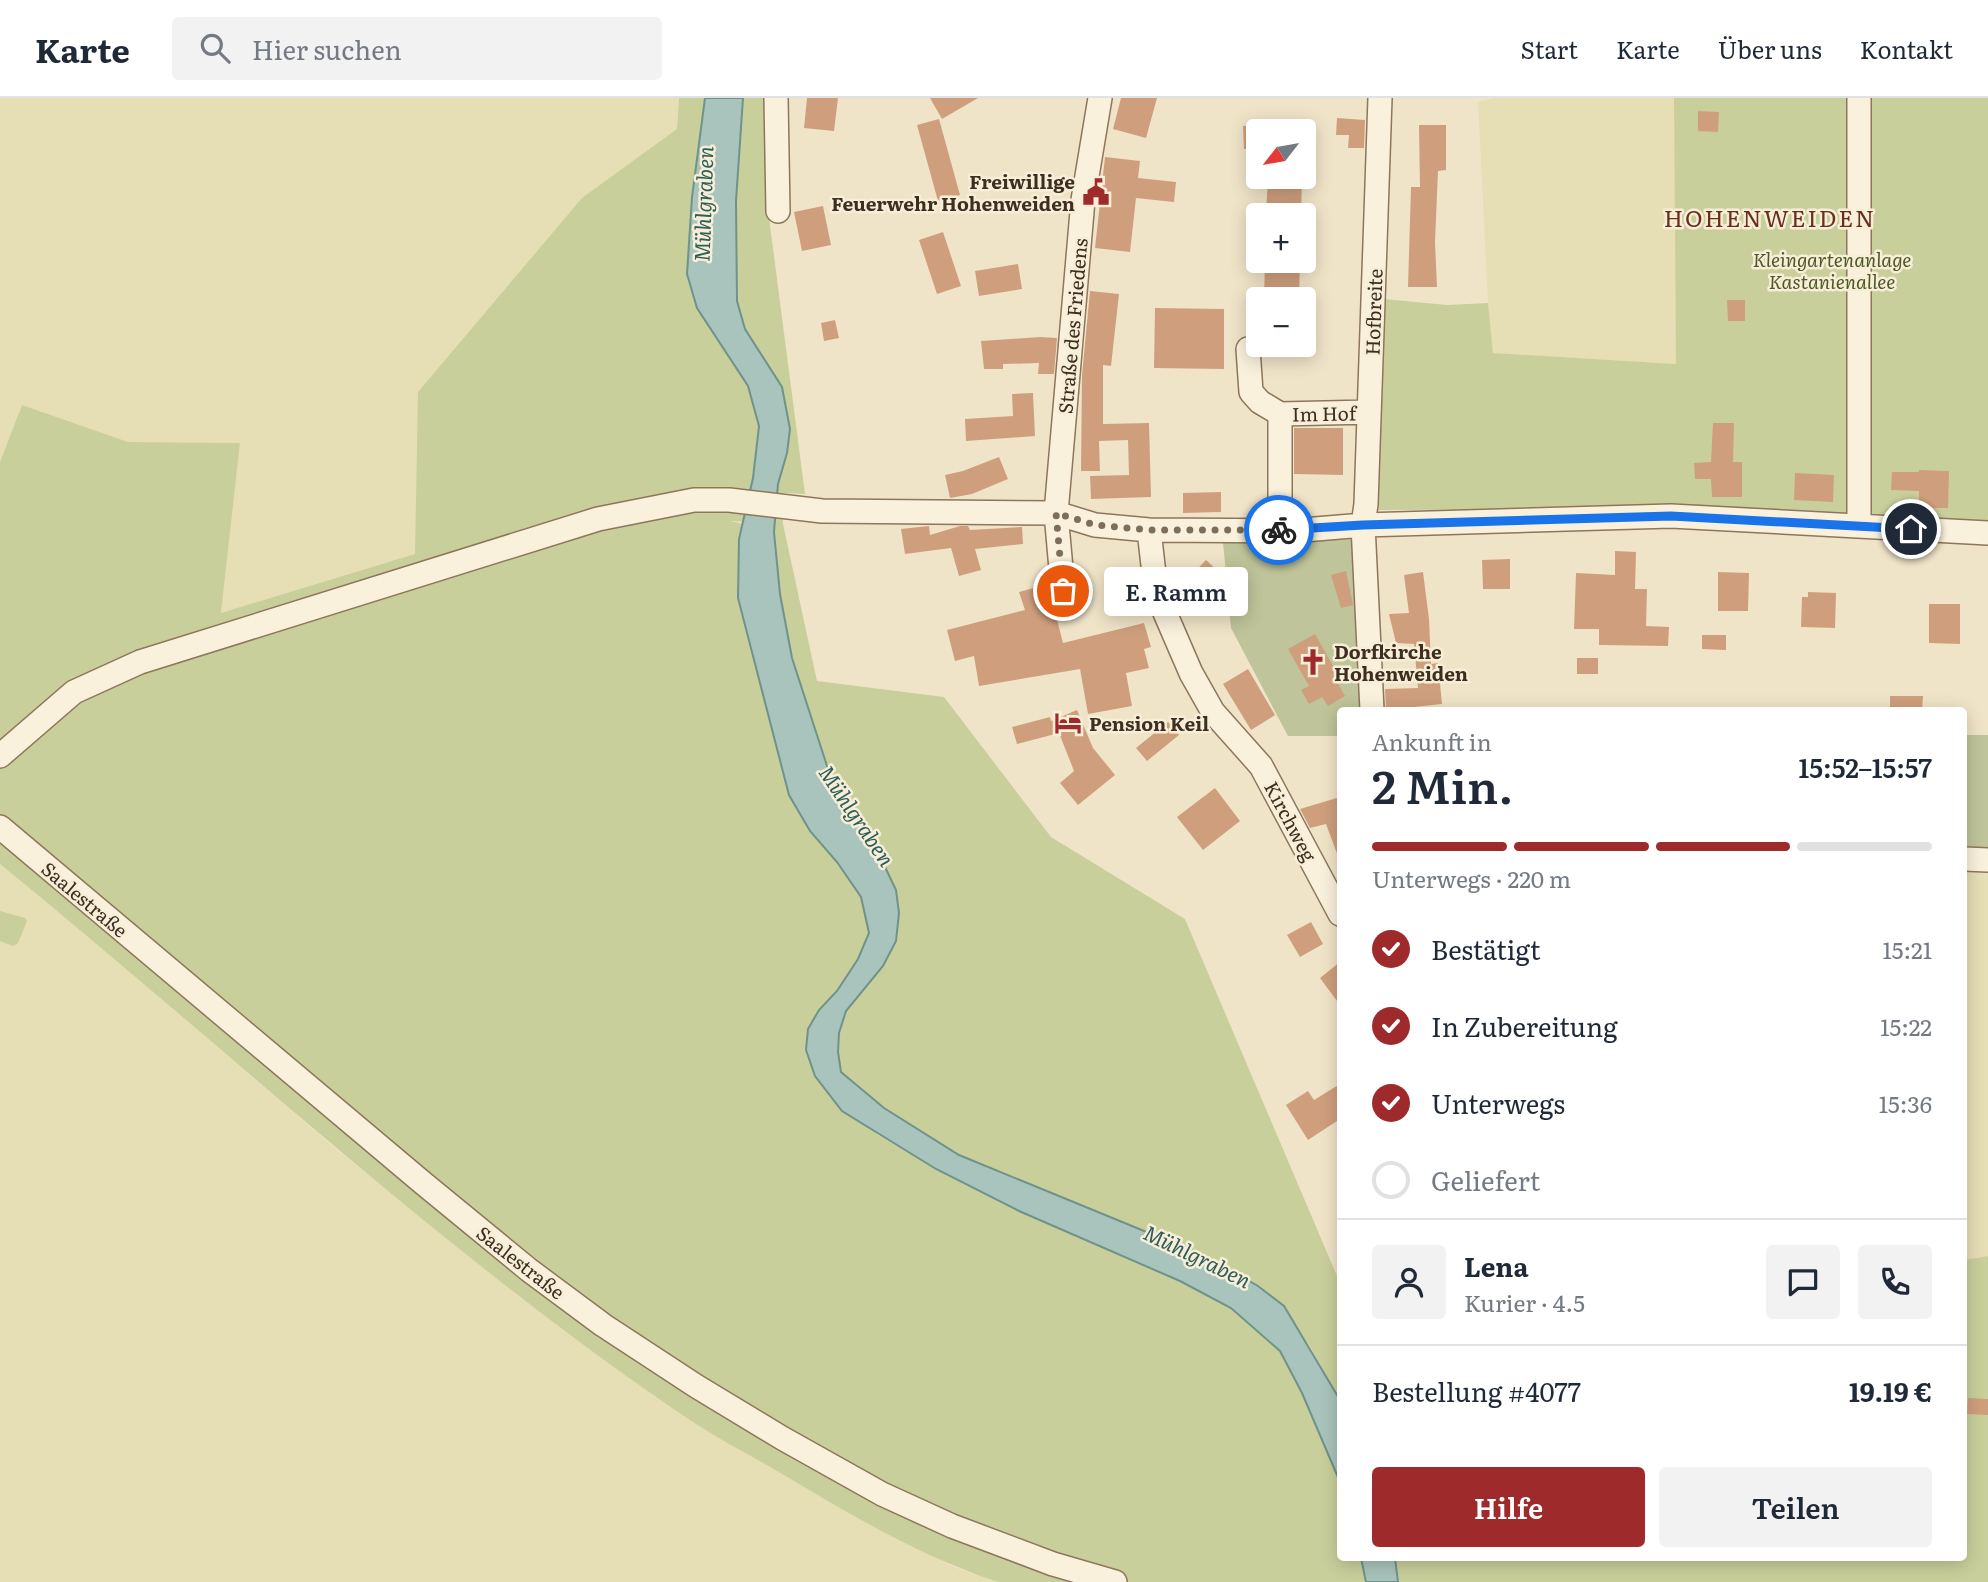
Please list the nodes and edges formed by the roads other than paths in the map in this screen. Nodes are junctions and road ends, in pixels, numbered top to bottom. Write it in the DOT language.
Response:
graph roads {
  1 [pos="776,98"];
  2 [pos="1100,98"];
  3 [pos="1380,98"];
  4 [pos="1859,98"];
  5 [pos="778,211"];
  6 [pos="1249,357"];
  7 [pos="1369,412"];
  8 [pos="1280,414"];
  9 [pos="1056,513"];
  10 [pos="1363,525"];
  11 [pos="1859,526"];
  12 [pos="1150,530"];
  13 [pos="1280,530"];
  14 [pos="1988,533"];
  15 [pos="1063,591"];
  16 [pos="1372,707"];
  17 [pos="0,756"];
  18 [pos="0,827"];
  19 [pos="1967,859"];
  20 [pos="1988,860"];
  21 [pos="1337,908"];
  22 [pos="1115,1582"];
  1 -- 5 [label="street"];
  2 -- 9 [label="street, Straße des Friedens"];
  3 -- 7 [label="street, Hofbreite"];
  4 -- 11 [label="street"];
  6 -- 8 [label="street, Im Hof"];
  7 -- 8 [label="street, Im Hof"];
  7 -- 10 [label="street, Hofbreite"];
  8 -- 13 [label="street, Im Hof"];
  9 -- 12 [label="street"];
  9 -- 15 [label="street, Straße des Friedens"];
  9 -- 17 [label="street"];
  10 -- 11 [label="street"];
  10 -- 13 [label="street"];
  10 -- 16 [label="street, Hofbreite"];
  11 -- 14 [label="street"];
  12 -- 13 [label="street"];
  12 -- 21 [label="street, Kirchweg"];
  18 -- 22 [label="street, Saalestraße"];
  19 -- 20 [label="street"];
}
